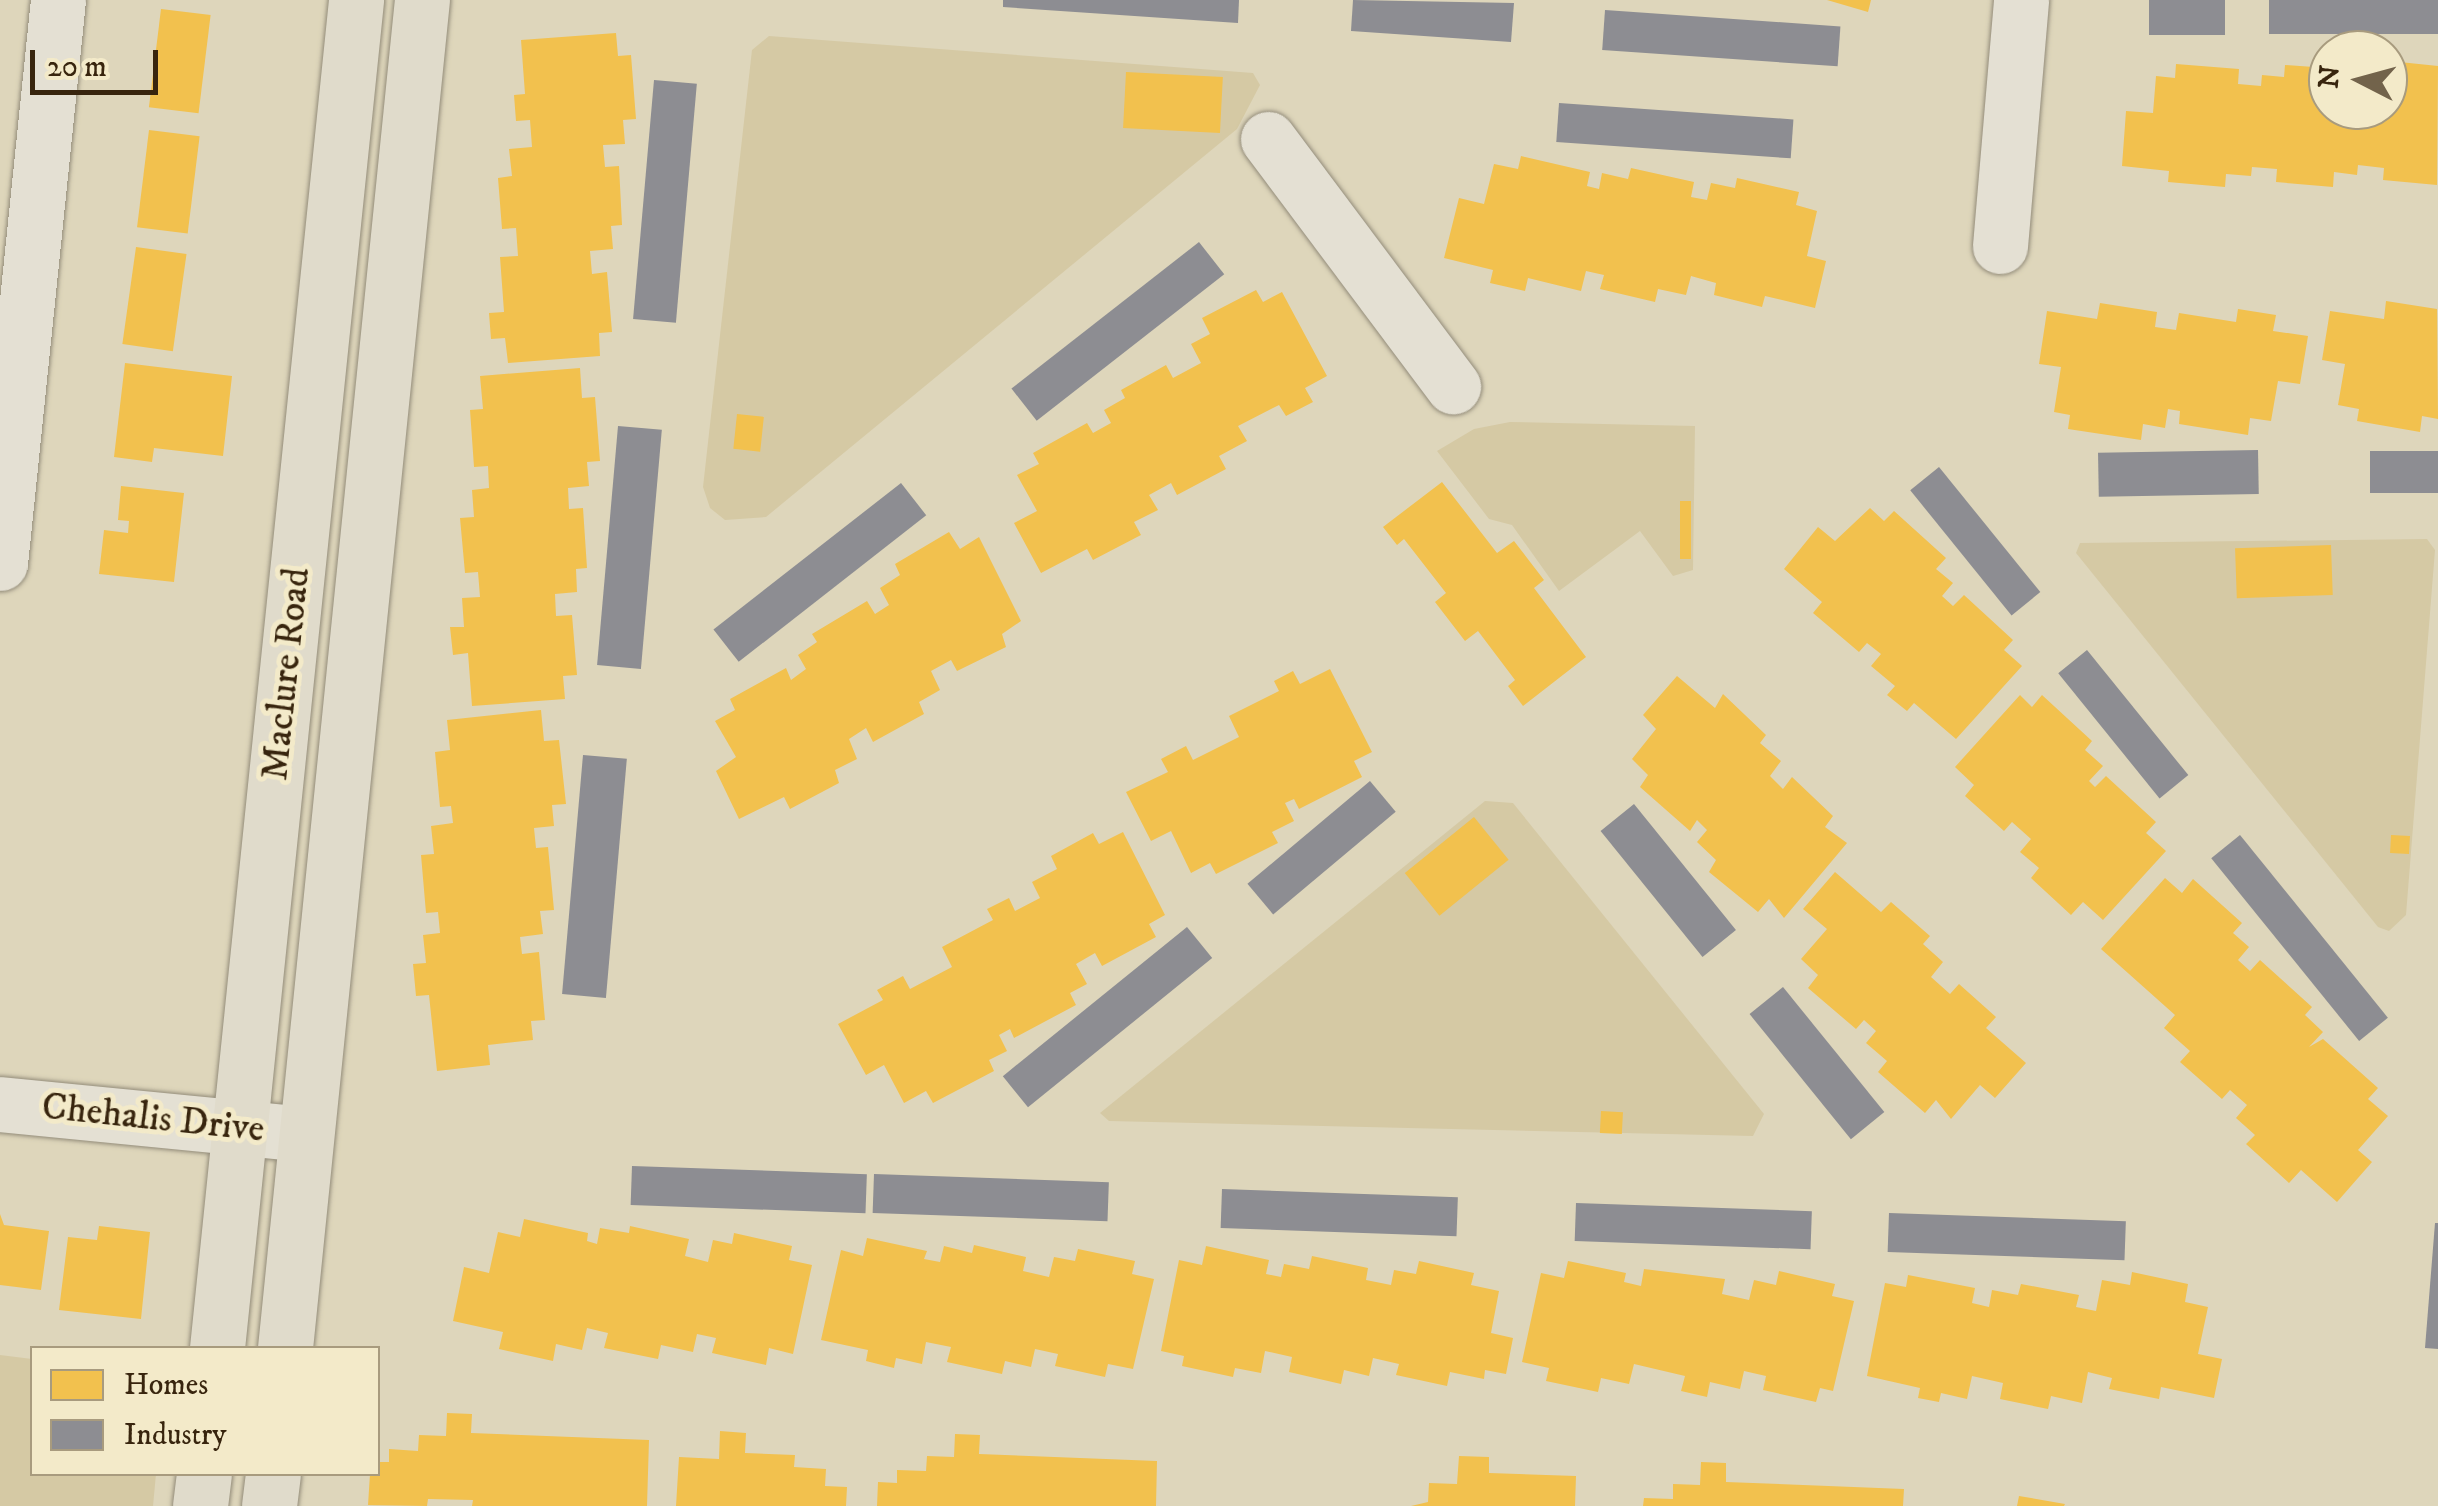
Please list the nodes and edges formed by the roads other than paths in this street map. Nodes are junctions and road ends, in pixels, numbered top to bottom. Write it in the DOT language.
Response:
graph roads {
  1 [pos="58,0"];
  2 [pos="356,0"];
  3 [pos="422,0"];
  4 [pos="2021,0"];
  5 [pos="1268,139"];
  6 [pos="2000,246"];
  7 [pos="1453,386"];
  8 [pos="0,563"];
  9 [pos="0,1104"];
  10 [pos="241,1127"];
  11 [pos="306,1134"];
  12 [pos="217,1346"];
  13 [pos="285,1346"];
  14 [pos="204,1476"];
  15 [pos="272,1476"];
  16 [pos="200,1506"];
  17 [pos="270,1506"];
  1 -- 8 [label="street"];
  2 -- 10 [label="main road, Maclure Road"];
  3 -- 11 [label="main road, Maclure Road"];
  4 -- 6 [label="street"];
  5 -- 7 [label="street"];
  9 -- 10 [label="street, Chehalis Drive"];
  10 -- 11 [label="street, Chehalis Drive"];
  10 -- 12 [label="main road, Maclure Road"];
  11 -- 13 [label="main road, Maclure Road"];
  14 -- 16 [label="main road"];
  15 -- 17 [label="main road"];
}
